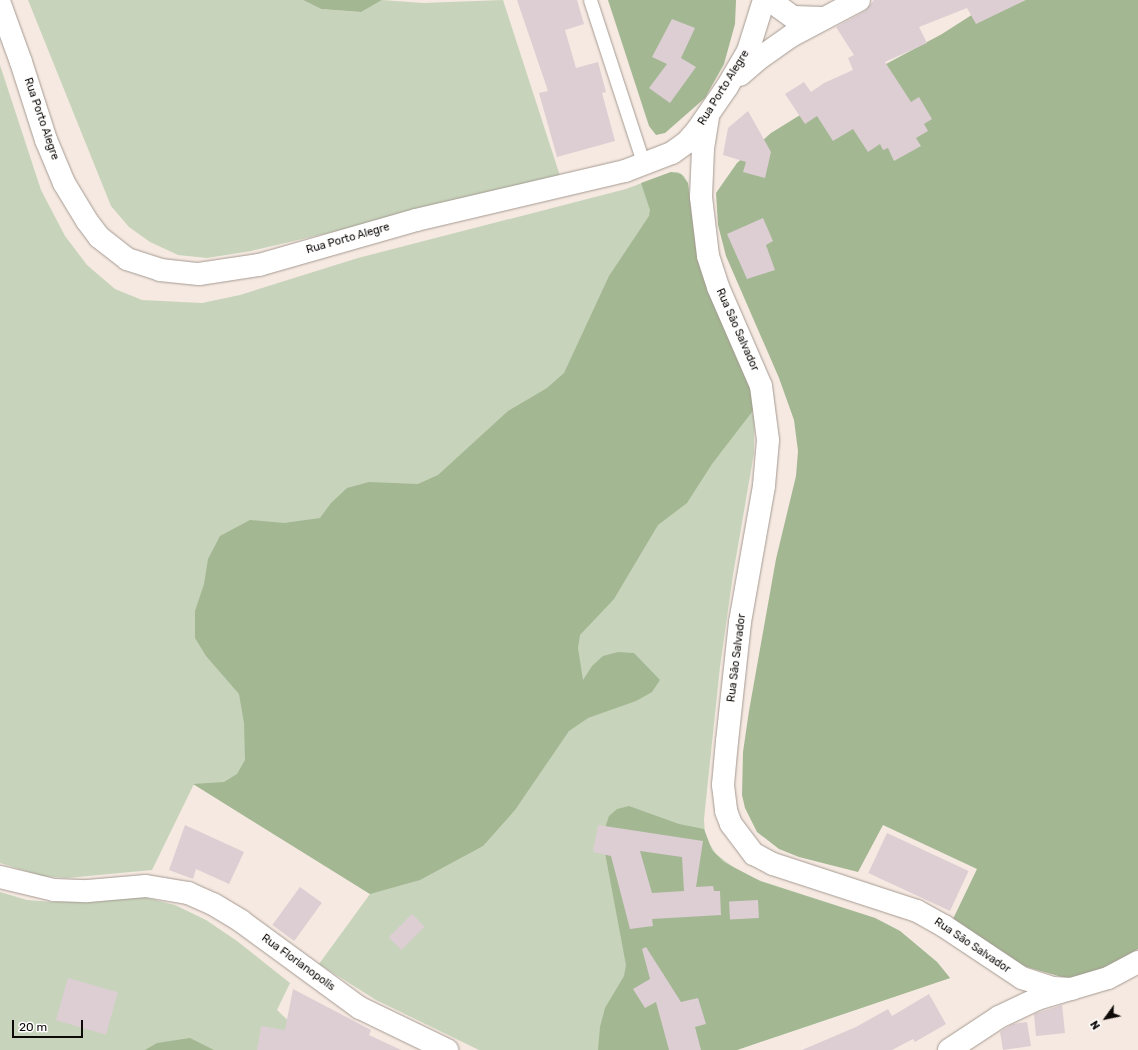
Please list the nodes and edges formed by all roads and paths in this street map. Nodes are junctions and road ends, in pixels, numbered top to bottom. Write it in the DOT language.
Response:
graph roads {
  1 [pos="590,0"];
  2 [pos="764,0"];
  3 [pos="774,0"];
  4 [pos="859,0"];
  5 [pos="0,4"];
  6 [pos="826,17"];
  7 [pos="727,88"];
  8 [pos="708,117"];
  9 [pos="672,154"];
  10 [pos="644,165"];
  11 [pos="701,182"];
  12 [pos="0,877"];
  13 [pos="1138,962"];
  14 [pos="1072,989"];
  15 [pos="447,1050"];
  16 [pos="949,1050"];
  1 -- 10 [label="lane"];
  2 -- 7 [label="street, Rua Porto Alegre"];
  3 -- 6 [label="street"];
  4 -- 6 [label="street"];
  5 -- 10 [label="street, Rua Porto Alegre"];
  6 -- 7 [label="street"];
  7 -- 8 [label="street, Rua Porto Alegre"];
  8 -- 9 [label="street, Rua Porto Alegre"];
  8 -- 11 [label="street, Rua São Salvador"];
  9 -- 10 [label="street, Rua Porto Alegre"];
  9 -- 11 [label="street"];
  11 -- 14 [label="street, Rua São Salvador"];
  12 -- 15 [label="street, Rua Florianopolis"];
  13 -- 14 [label="street"];
  14 -- 16 [label="street"];
}
